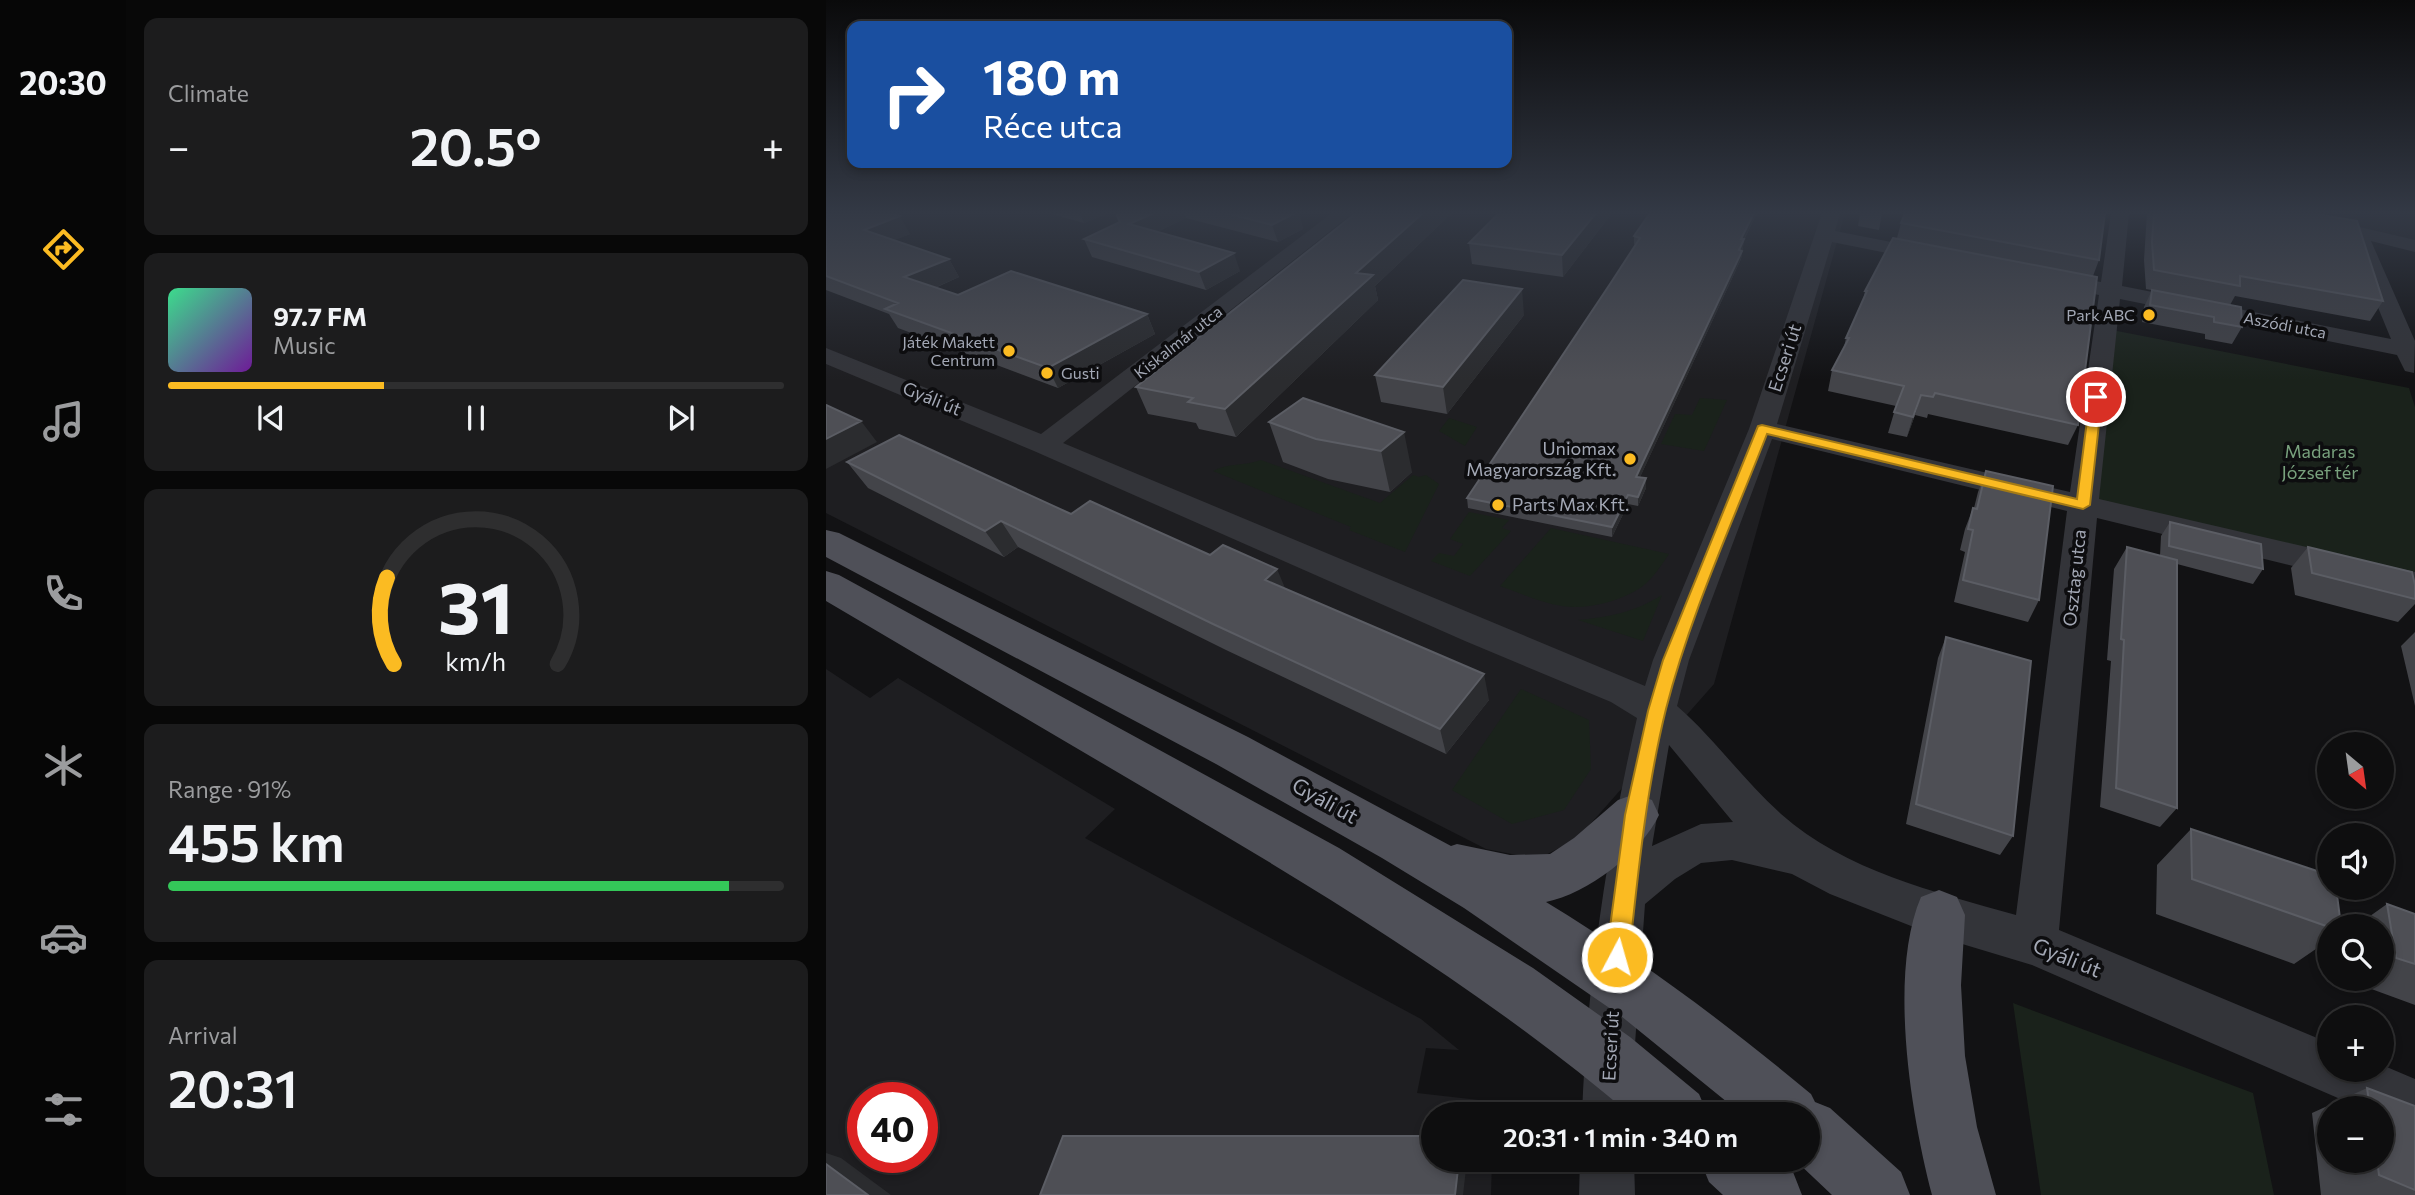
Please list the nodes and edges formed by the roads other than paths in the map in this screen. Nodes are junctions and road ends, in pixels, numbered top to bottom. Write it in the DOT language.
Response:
graph roads {
  1 [pos="1272,269"];
  2 [pos="1814,269"];
  3 [pos="2112,269"];
  4 [pos="2374,269"];
  5 [pos="2070,282"];
  6 [pos="2109,290"];
  7 [pos="826,355"];
  8 [pos="2413,356"];
  9 [pos="1762,429"];
  10 [pos="1044,445"];
  11 [pos="2083,505"];
  12 [pos="826,541"];
  13 [pos="826,584"];
  14 [pos="2415,584"];
  15 [pos="1657,711"];
  16 [pos="1635,815"];
  17 [pos="1802,857"];
  18 [pos="1430,860"];
  19 [pos="1623,894"];
  20 [pos="1939,915"];
  21 [pos="2035,943"];
  22 [pos="1615,977"];
  23 [pos="1609,1058"];
  24 [pos="2317,1063"];
  25 [pos="2361,1082"];
  26 [pos="1608,1102"];
  27 [pos="1662,1102"];
  28 [pos="1774,1102"];
  29 [pos="2415,1105"];
  30 [pos="1820,1141"];
  31 [pos="1607,1172"];
  32 [pos="1744,1172"];
  33 [pos="1607,1195"];
  34 [pos="1770,1195"];
  35 [pos="1878,1195"];
  36 [pos="1964,1195"];
  1 -- 10 [label="street, Kiskalmár utca"];
  2 -- 9 [label="street, Ecseri út"];
  3 -- 6 [label="street, Osztag utca"];
  4 -- 8 [label="street"];
  5 -- 6 [label="street, Aszódi utca"];
  6 -- 8 [label="street, Aszódi utca"];
  6 -- 11 [label="street, Osztag utca"];
  7 -- 10 [label="street, Gyáli út"];
  9 -- 11 [label="street"];
  9 -- 15 [label="street, Ecseri út"];
  10 -- 15 [label="street, Gyáli út"];
  11 -- 14 [label="street"];
  11 -- 21 [label="street, Osztag utca"];
  12 -- 18 [label="main road, Gyáli út"];
  13 -- 23 [label="main road"];
  15 -- 16 [label="street, Ecseri út"];
  15 -- 17 [label="street, Gyáli út"];
  16 -- 18 [label="main road"];
  16 -- 19 [label="street, Ecseri út"];
  17 -- 19 [label="street, Gyáli út"];
  17 -- 20 [label="street, Gyáli út"];
  18 -- 22 [label="main road, Gyáli út"];
  19 -- 22 [label="street, Ecseri út"];
  20 -- 21 [label="street, Gyáli út"];
  20 -- 36 [label="main road"];
  21 -- 24 [label="street, Gyáli út"];
  22 -- 23 [label="street, Ecseri út"];
  22 -- 28 [label="main road, Gyáli út"];
  23 -- 26 [label="street, Ecseri út"];
  23 -- 27 [label="main road"];
  25 -- 29 [label="street, Gyáli út"];
  30 -- 35 [label="main road"];
  31 -- 33 [label="street"];
  32 -- 34 [label="main road"];
}
